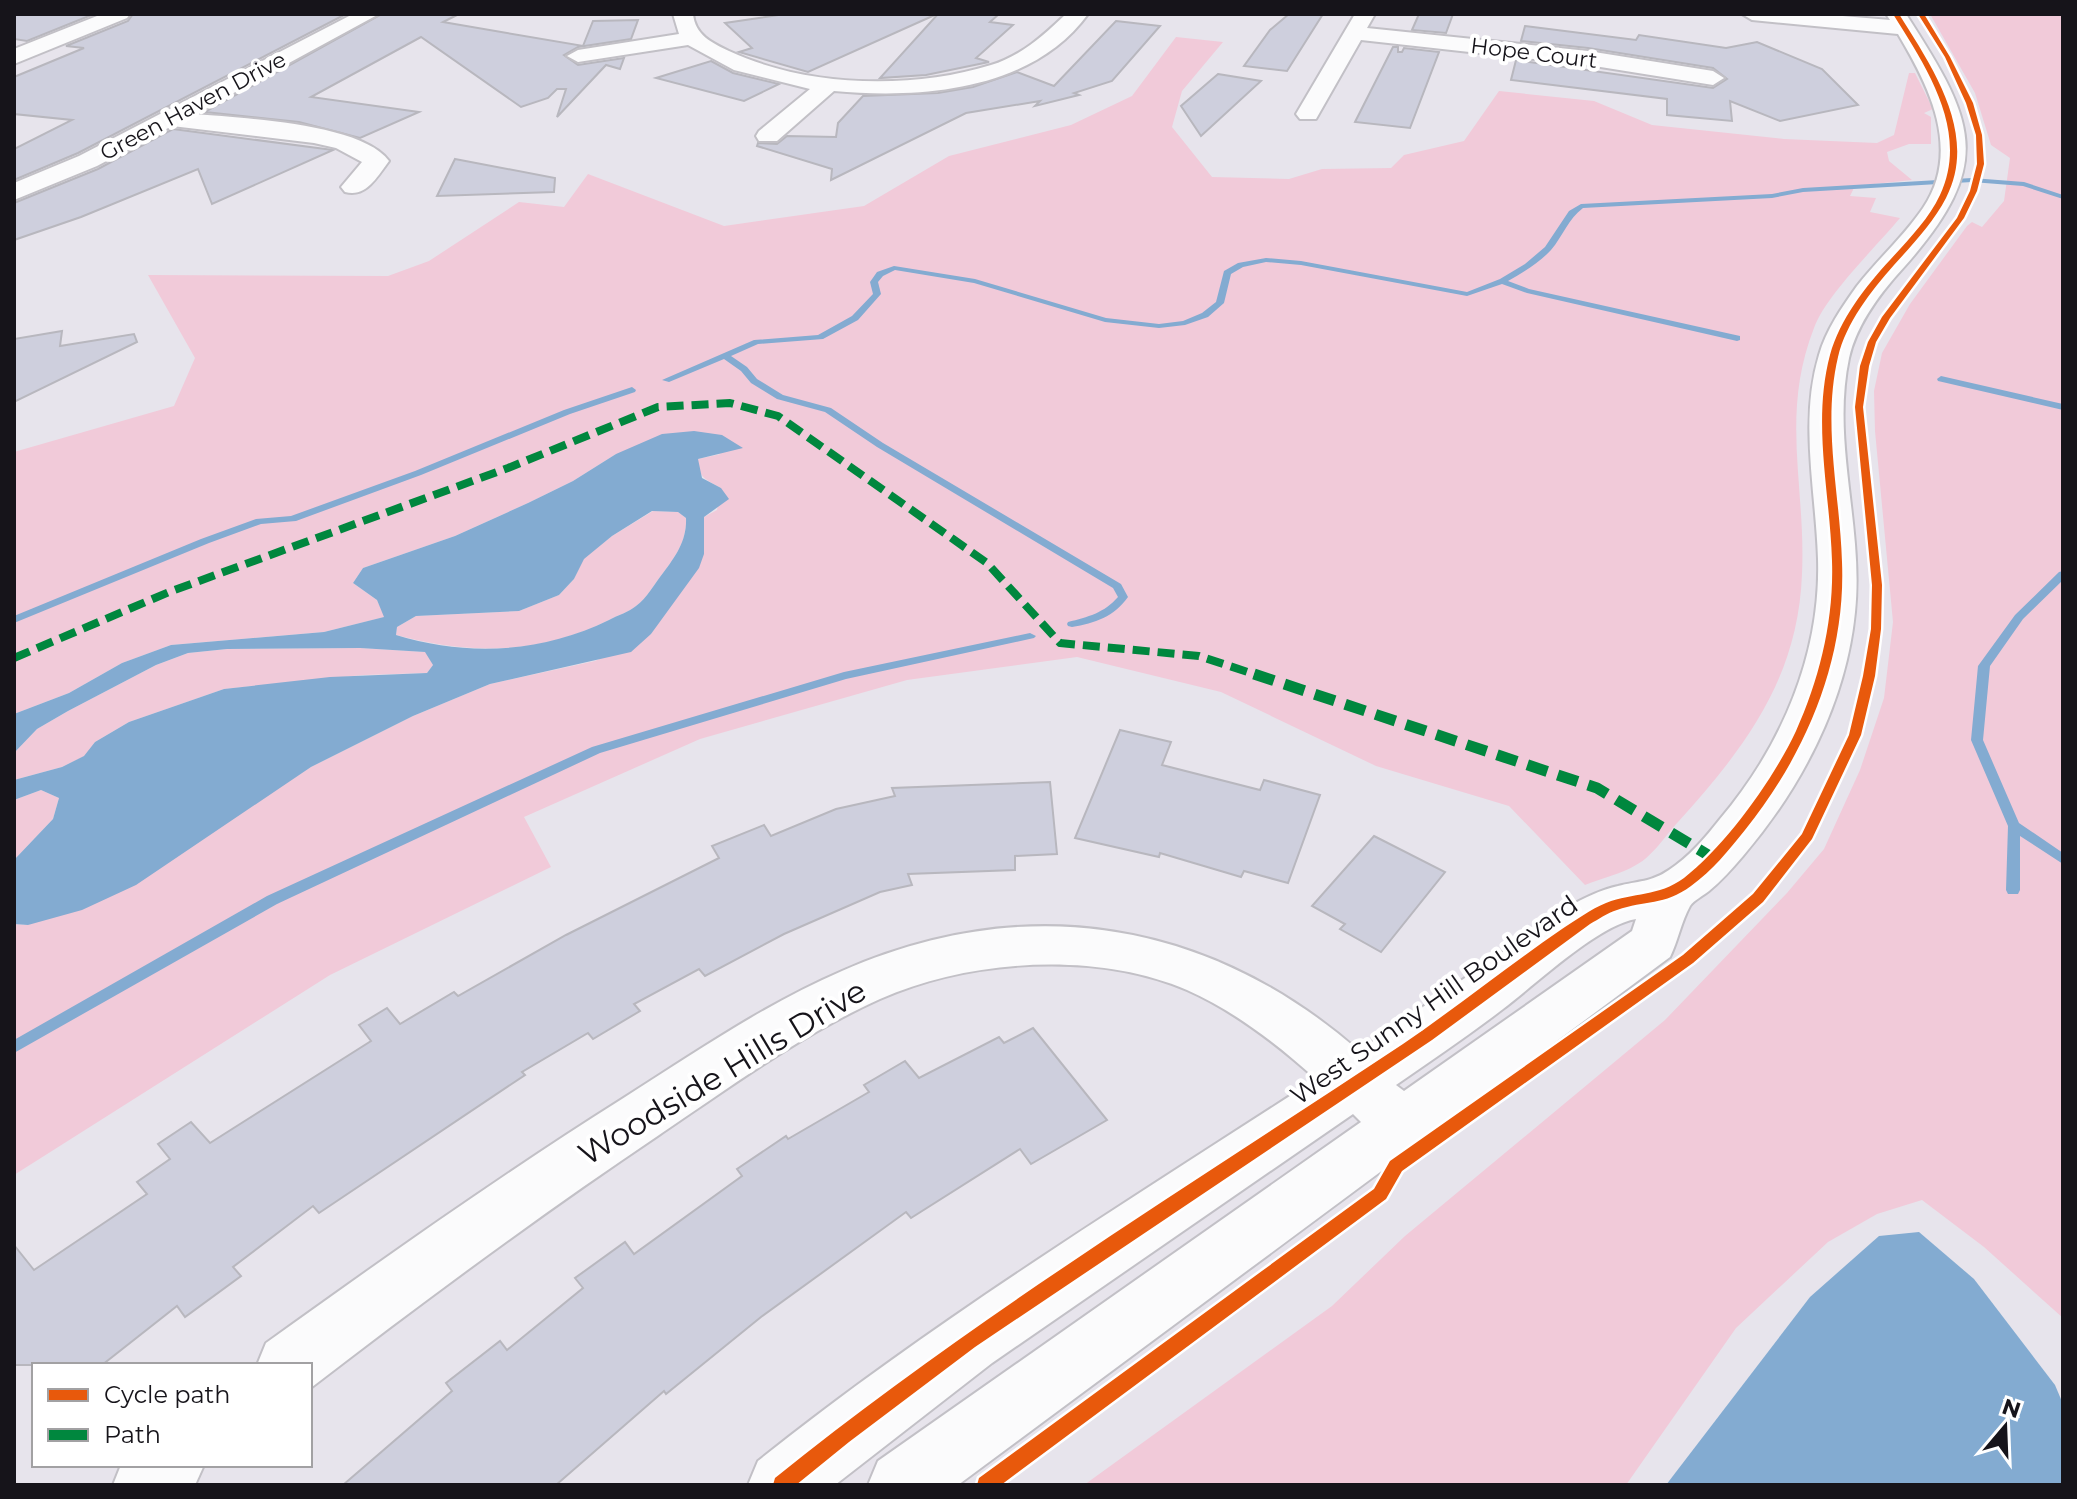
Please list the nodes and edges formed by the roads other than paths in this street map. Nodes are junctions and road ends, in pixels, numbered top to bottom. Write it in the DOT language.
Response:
graph roads {
  1 [pos="120,14"];
  2 [pos="369,14"];
  3 [pos="683,14"];
  4 [pos="1077,14"];
  5 [pos="1752,14"];
  6 [pos="1900,21"];
  7 [pos="1360,24"];
  8 [pos="693,38"];
  9 [pos="578,56"];
  10 [pos="14,57"];
  11 [pos="1713,78"];
  12 [pos="830,83"];
  13 [pos="1308,114"];
  14 [pos="168,119"];
  15 [pos="768,136"];
  16 [pos="354,187"];
  17 [pos="14,192"];
  18 [pos="1671,893"];
  19 [pos="1357,1082"];
  20 [pos="1400,1124"];
  21 [pos="292,1363"];
  22 [pos="168,1467"];
  23 [pos="147,1485"];
  24 [pos="782,1485"];
  25 [pos="902,1485"];
  1 -- 10 [label="street"];
  2 -- 14 [label="street, Green Haven Drive"];
  3 -- 8 [label="street"];
  4 -- 12 [label="street"];
  5 -- 6 [label="street"];
  6 -- 18 [label="street, West Sunny Hill Boulevard"];
  7 -- 11 [label="street, Hope Court"];
  7 -- 13 [label="street"];
  8 -- 9 [label="street"];
  8 -- 12 [label="street"];
  12 -- 15 [label="street"];
  14 -- 16 [label="street"];
  14 -- 17 [label="street, Green Haven Drive"];
  18 -- 19 [label="street, West Sunny Hill Boulevard"];
  18 -- 20 [label="street, West Sunny Hill Boulevard"];
  19 -- 20 [label="street, Woodside Hills Drive"];
  19 -- 21 [label="street, Woodside Hills Drive"];
  19 -- 24 [label="street, West Sunny Hill Boulevard"];
  20 -- 25 [label="street, West Sunny Hill Boulevard"];
  22 -- 23 [label="street"];
}
